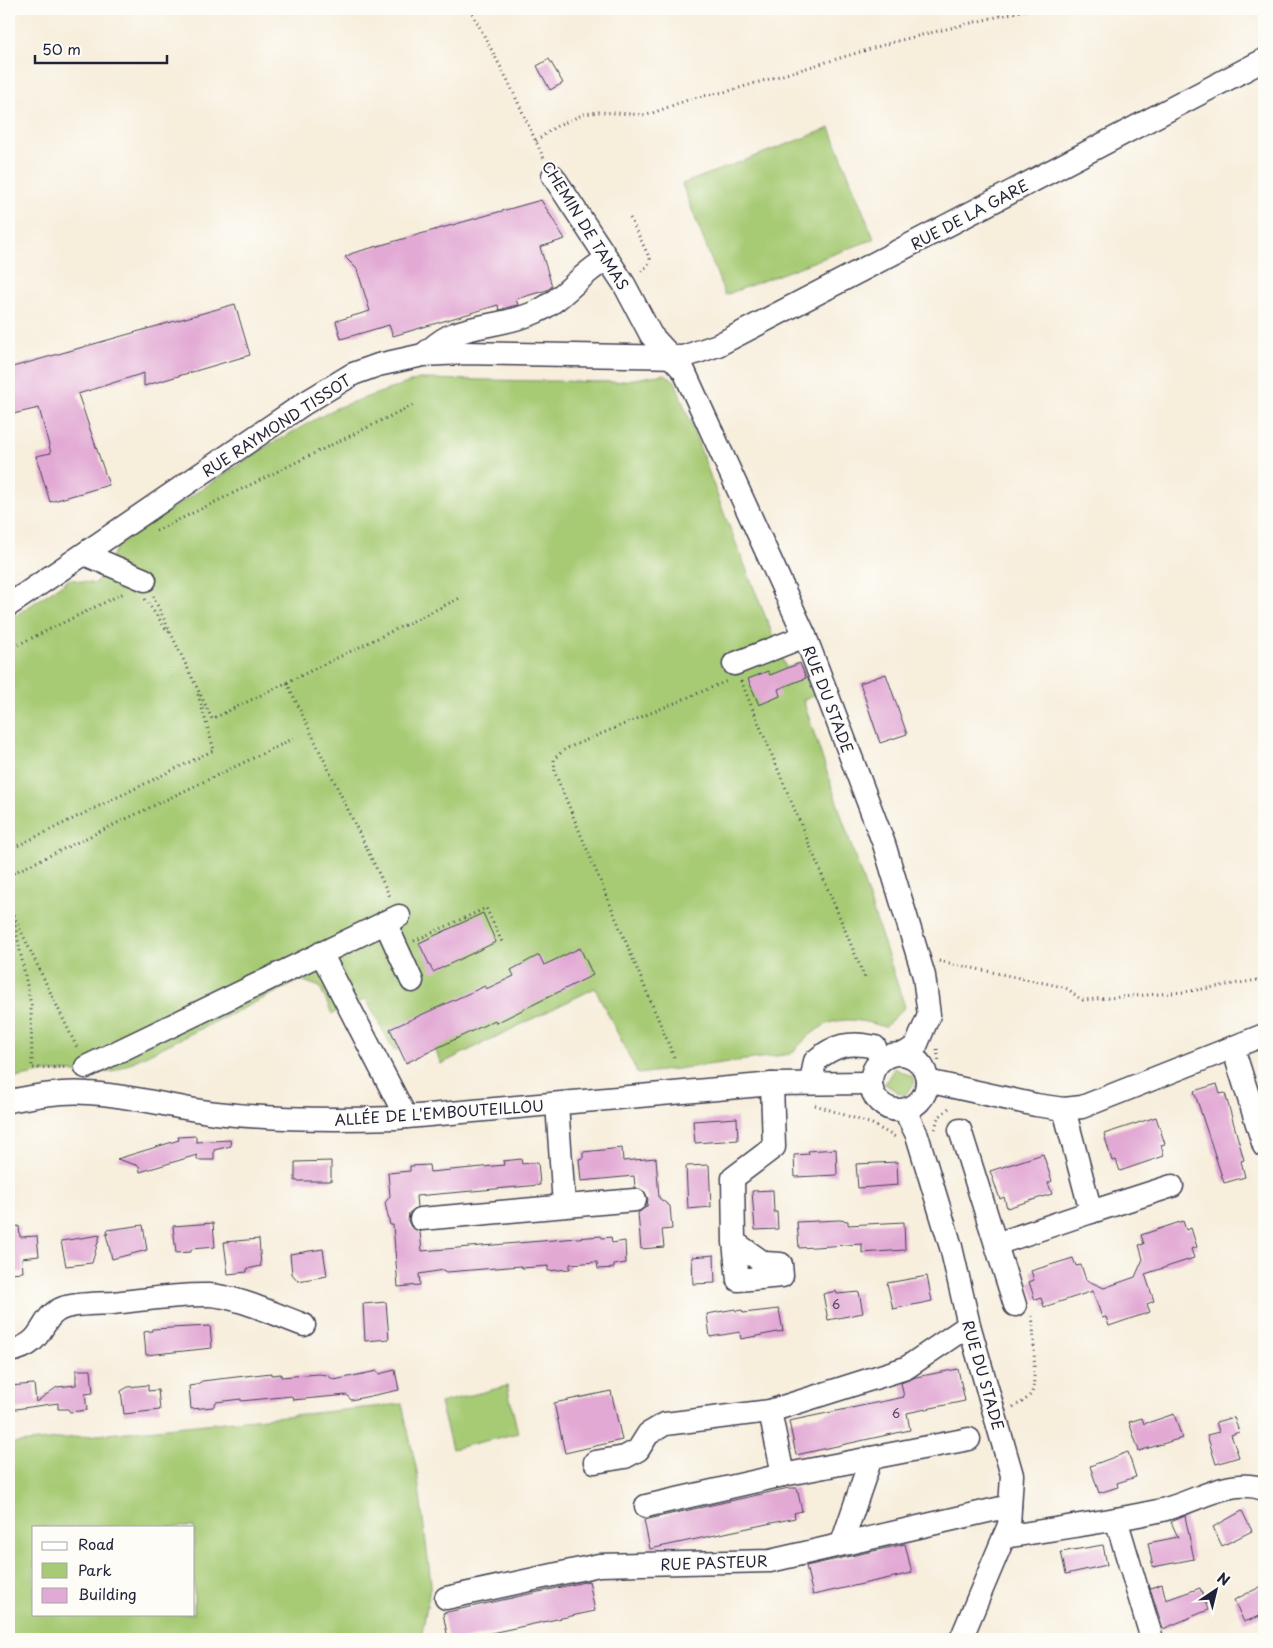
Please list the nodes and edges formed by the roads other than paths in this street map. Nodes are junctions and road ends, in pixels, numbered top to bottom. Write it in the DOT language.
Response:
graph roads {
  1 [pos="1264,60"];
  2 [pos="553,176"];
  3 [pos="607,259"];
  4 [pos="423,355"];
  5 [pos="670,355"];
  6 [pos="84,554"];
  7 [pos="138,589"];
  8 [pos="9,605"];
  9 [pos="805,636"];
  10 [pos="736,670"];
  11 [pos="322,953"];
  12 [pos="412,981"];
  13 [pos="1264,1035"];
  14 [pos="1233,1048"];
  15 [pos="904,1054"];
  16 [pos="881,1060"];
  17 [pos="86,1067"];
  18 [pos="927,1081"];
  19 [pos="811,1082"];
  20 [pos="871,1082"];
  21 [pos="772,1084"];
  22 [pos="9,1101"];
  23 [pos="557,1104"];
  24 [pos="906,1109"];
  25 [pos="1064,1109"];
  26 [pos="406,1117"];
  27 [pos="960,1130"];
  28 [pos="1263,1153"];
  29 [pos="1172,1186"];
  30 [pos="635,1200"];
  31 [pos="564,1205"];
  32 [pos="1091,1212"];
  33 [pos="421,1219"];
  34 [pos="734,1242"];
  35 [pos="996,1244"];
  36 [pos="1015,1305"];
  37 [pos="304,1325"];
  38 [pos="969,1325"];
  39 [pos="9,1350"];
  40 [pos="770,1411"];
  41 [pos="969,1439"];
  42 [pos="871,1458"];
  43 [pos="595,1462"];
  44 [pos="783,1475"];
  45 [pos="1264,1489"];
  46 [pos="646,1506"];
  47 [pos="1010,1506"];
  48 [pos="1116,1519"];
  49 [pos="1004,1537"];
  50 [pos="842,1543"];
  51 [pos="446,1598"];
  52 [pos="961,1639"];
  53 [pos="1152,1639"];
  1 -- 5 [label="street, RUE DE LA GARE"];
  2 -- 3 [label="street, CHEMIN DE TAMAS"];
  3 -- 4 [label="street"];
  3 -- 5 [label="street, CHEMIN DE TAMAS"];
  4 -- 5 [label="street, RUE RAYMOND TISSOT"];
  4 -- 6 [label="street, RUE RAYMOND TISSOT"];
  5 -- 9 [label="street, RUE DU STADE"];
  6 -- 7 [label="street"];
  6 -- 8 [label="street, RUE RAYMOND TISSOT"];
  9 -- 10 [label="street"];
  9 -- 15 [label="street, RUE DU STADE"];
  11 -- 12 [label="street"];
  11 -- 17 [label="street"];
  11 -- 26 [label="street"];
  13 -- 14 [label="street"];
  14 -- 25 [label="street"];
  14 -- 28 [label="street"];
  15 -- 16 [label="street"];
  15 -- 18 [label="street"];
  16 -- 19 [label="street"];
  16 -- 20 [label="street"];
  18 -- 24 [label="street"];
  18 -- 25 [label="street"];
  19 -- 20 [label="street, ALLÉE DE L'EMBOUTEILLOU"];
  19 -- 21 [label="street, ALLÉE DE L'EMBOUTEILLOU"];
  20 -- 24 [label="street"];
  21 -- 23 [label="street, ALLÉE DE L'EMBOUTEILLOU"];
  21 -- 34 [label="street"];
  22 -- 26 [label="street, ALLÉE DE L'EMBOUTEILLOU"];
  23 -- 26 [label="street, ALLÉE DE L'EMBOUTEILLOU"];
  23 -- 31 [label="street"];
  24 -- 38 [label="street, RUE DU STADE"];
  25 -- 32 [label="street"];
  27 -- 35 [label="street"];
  29 -- 32 [label="street"];
  30 -- 31 [label="street"];
  31 -- 33 [label="street"];
  32 -- 35 [label="street"];
  35 -- 36 [label="street"];
  37 -- 39 [label="street"];
  38 -- 40 [label="street"];
  38 -- 47 [label="street, RUE DU STADE"];
  40 -- 43 [label="street"];
  40 -- 44 [label="street"];
  41 -- 42 [label="street"];
  42 -- 44 [label="street"];
  42 -- 50 [label="street"];
  44 -- 46 [label="street"];
  45 -- 48 [label="street"];
  47 -- 49 [label="street, RUE DU STADE"];
  47 -- 50 [label="street, RUE PASTEUR"];
  48 -- 49 [label="street"];
  48 -- 53 [label="street"];
  49 -- 52 [label="street, RUE DU STADE"];
  50 -- 51 [label="street, RUE PASTEUR"];
}
